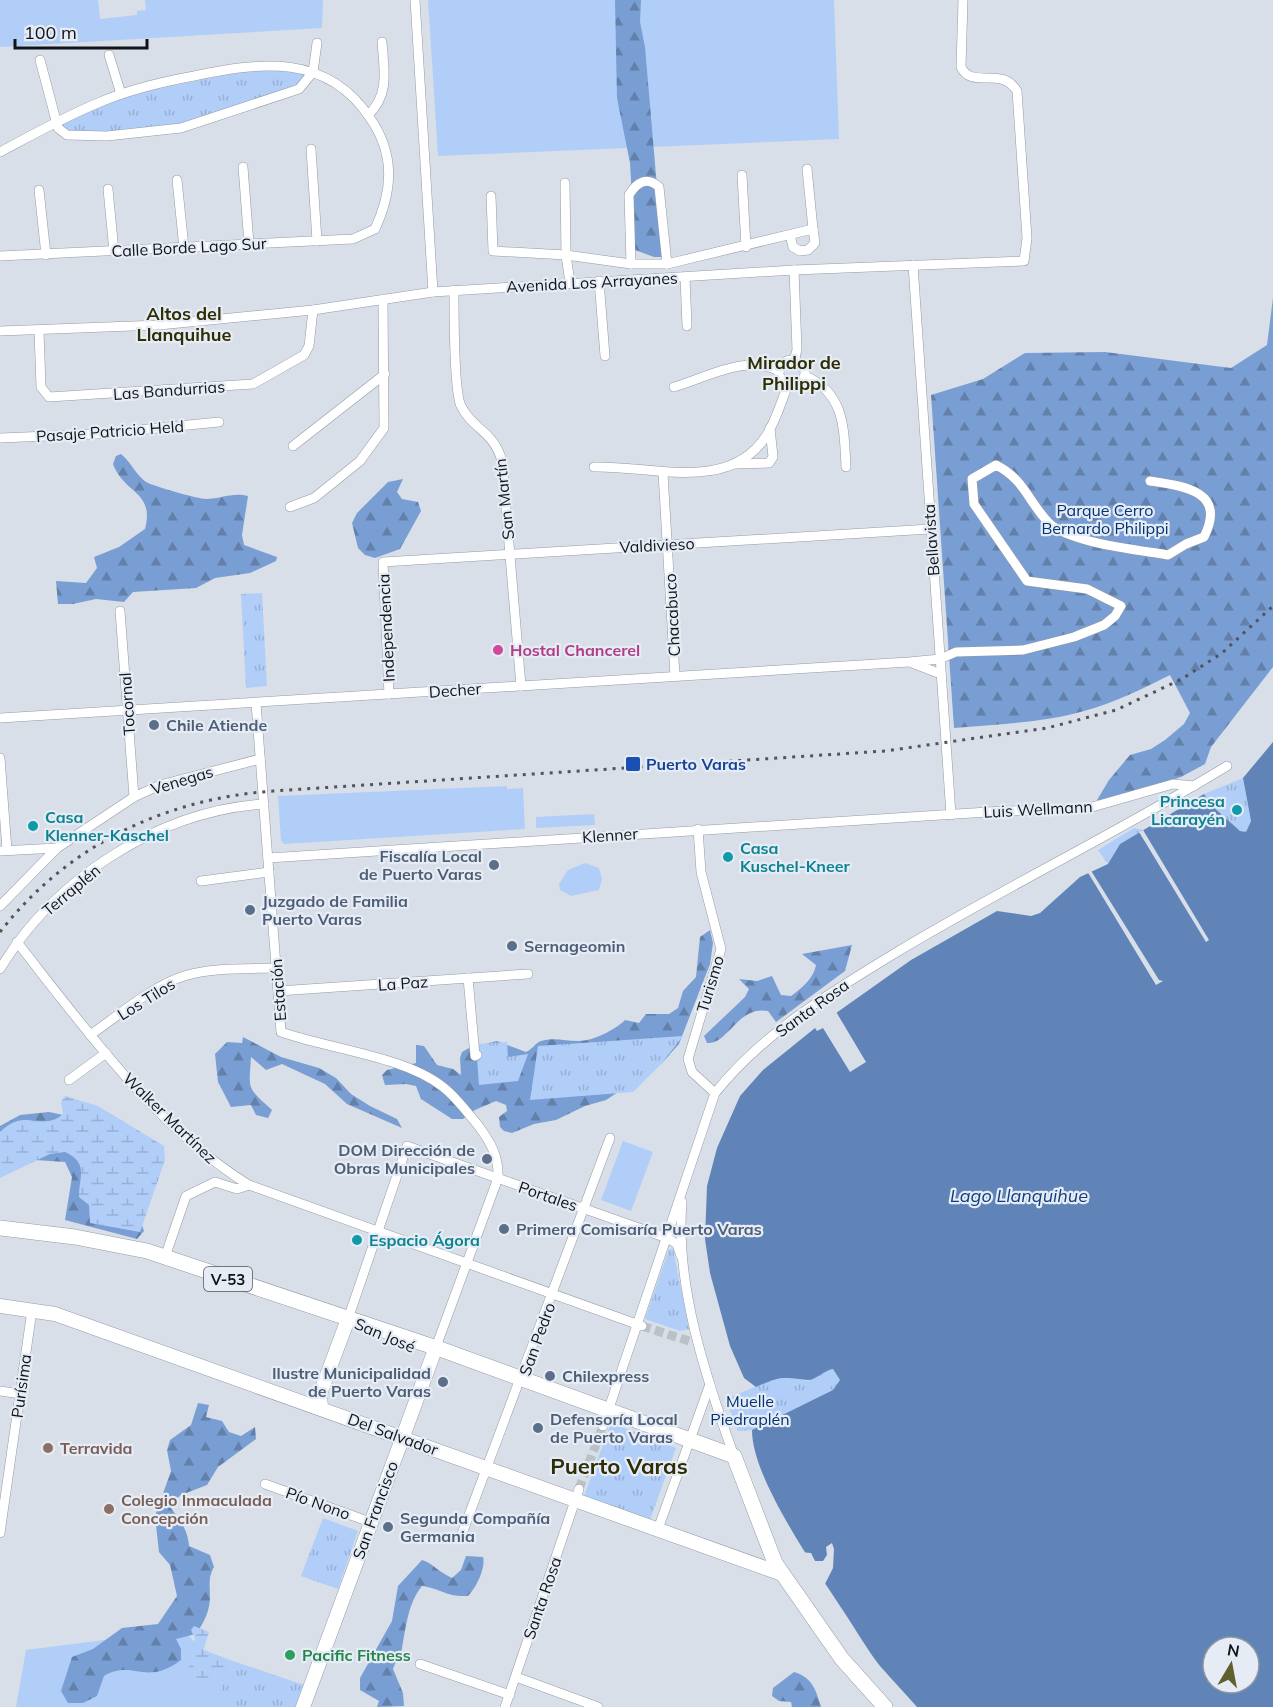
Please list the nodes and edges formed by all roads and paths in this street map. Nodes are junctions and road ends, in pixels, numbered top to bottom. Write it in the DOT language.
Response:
graph roads {
  1 [pos="415,0"];
  2 [pos="963,0"];
  3 [pos="382,42"];
  4 [pos="317,43"];
  5 [pos="109,55"];
  6 [pos="40,60"];
  7 [pos="313,72"];
  8 [pos="121,94"];
  9 [pos="368,115"];
  10 [pos="57,123"];
  11 [pos="311,148"];
  12 [pos="0,152"];
  13 [pos="243,167"];
  14 [pos="807,169"];
  15 [pos="742,176"];
  16 [pos="177,180"];
  17 [pos="565,183"];
  18 [pos="108,189"];
  19 [pos="39,190"];
  20 [pos="490,196"];
  21 [pos="813,230"];
  22 [pos="790,236"];
  23 [pos="317,241"];
  24 [pos="249,244"];
  25 [pos="746,247"];
  26 [pos="184,248"];
  27 [pos="114,252"];
  28 [pos="46,255"];
  29 [pos="566,255"];
  30 [pos="0,256"];
  31 [pos="631,264"];
  32 [pos="667,264"];
  33 [pos="913,265"];
  34 [pos="794,270"];
  35 [pos="685,277"];
  36 [pos="598,281"];
  37 [pos="570,283"];
  38 [pos="454,290"];
  39 [pos="433,292"];
  40 [pos="384,298"];
  41 [pos="313,310"];
  42 [pos="687,326"];
  43 [pos="0,331"];
  44 [pos="39,331"];
  45 [pos="605,356"];
  46 [pos="794,360"];
  47 [pos="779,371"];
  48 [pos="385,374"];
  49 [pos="805,376"];
  50 [pos="788,385"];
  51 [pos="675,387"];
  52 [pos="219,422"];
  53 [pos="770,429"];
  54 [pos="0,438"];
  55 [pos="293,446"];
  56 [pos="734,464"];
  57 [pos="846,466"];
  58 [pos="594,468"];
  59 [pos="663,473"];
  60 [pos="1150,481"];
  61 [pos="290,507"];
  62 [pos="930,529"];
  63 [pos="667,545"];
  64 [pos="510,554"];
  65 [pos="383,562"];
  66 [pos="120,610"];
  67 [pos="940,659"];
  68 [pos="909,662"];
  69 [pos="941,674"];
  70 [pos="675,676"];
  71 [pos="521,686"];
  72 [pos="389,694"];
  73 [pos="256,703"];
  74 [pos="127,710"];
  75 [pos="0,718"];
  76 [pos="0,758"];
  77 [pos="260,759"];
  78 [pos="1227,766"];
  79 [pos="1194,786"];
  80 [pos="134,797"];
  81 [pos="264,804"];
  82 [pos="951,814"];
  83 [pos="698,829"];
  84 [pos="57,848"];
  85 [pos="3,851"];
  86 [pos="268,858"];
  87 [pos="269,872"];
  88 [pos="201,881"];
  89 [pos="0,906"];
  90 [pos="17,942"];
  91 [pos="276,968"];
  92 [pos="0,969"];
  93 [pos="528,974"];
  94 [pos="468,978"];
  95 [pos="278,992"];
  96 [pos="90,1035"];
  97 [pos="106,1053"];
  98 [pos="477,1055"];
  99 [pos="69,1080"];
  100 [pos="715,1093"];
  101 [pos="610,1138"];
  102 [pos="498,1178"];
  103 [pos="249,1185"];
  104 [pos="685,1185"];
  105 [pos="584,1209"];
  106 [pos="0,1228"];
  107 [pos="378,1230"];
  108 [pos="667,1238"];
  109 [pos="681,1256"];
  110 [pos="165,1257"];
  111 [pos="467,1263"];
  112 [pos="553,1294"];
  113 [pos="0,1306"];
  114 [pos="32,1310"];
  115 [pos="348,1319"];
  116 [pos="640,1325"];
  117 [pos="689,1341"];
  118 [pos="699,1344"];
  119 [pos="435,1351"];
  120 [pos="521,1382"];
  121 [pos="710,1384"];
  122 [pos="322,1390"];
  123 [pos="0,1391"];
  124 [pos="21,1394"];
  125 [pos="303,1401"];
  126 [pos="321,1408"];
  127 [pos="606,1418"];
  128 [pos="402,1437"];
  129 [pos="688,1444"];
  130 [pos="736,1461"];
  131 [pos="488,1468"];
  132 [pos="4,1482"];
  133 [pos="265,1484"];
  134 [pos="577,1494"];
  135 [pos="370,1522"];
  136 [pos="658,1529"];
  137 [pos="0,1533"];
  138 [pos="460,1539"];
  139 [pos="782,1574"];
  140 [pos="420,1664"];
  141 [pos="516,1677"];
  142 [pos="510,1695"];
  143 [pos="303,1707"];
  144 [pos="506,1707"];
  145 [pos="598,1707"];
  146 [pos="885,1707"];
  1 -- 39 [label="street"];
  2 -- 33 [label="street, Avenida Los Arrayanes"];
  3 -- 9 [label="street"];
  4 -- 7 [label="street"];
  5 -- 8 [label="street"];
  6 -- 10 [label="street"];
  7 -- 8 [label="street"];
  7 -- 9 [label="street"];
  7 -- 10 [label="street"];
  8 -- 10 [label="street"];
  9 -- 23 [label="street, Calle Borde Lago Sur"];
  10 -- 12 [label="street"];
  11 -- 23 [label="street"];
  13 -- 24 [label="street"];
  14 -- 21 [label="street"];
  15 -- 25 [label="street"];
  16 -- 26 [label="street"];
  17 -- 29 [label="street"];
  18 -- 27 [label="street"];
  19 -- 28 [label="street"];
  20 -- 29 [label="street"];
  21 -- 22 [label="street"];
  21 -- 22 [label="street"];
  22 -- 25 [label="street"];
  23 -- 24 [label="street, Calle Borde Lago Sur"];
  24 -- 26 [label="street, Calle Borde Lago Sur"];
  25 -- 32 [label="street"];
  26 -- 27 [label="street, Calle Borde Lago Sur"];
  27 -- 28 [label="street, Calle Borde Lago Sur"];
  28 -- 30 [label="street, Calle Borde Lago Sur"];
  29 -- 31 [label="street"];
  29 -- 37 [label="street"];
  31 -- 32 [label="street"];
  31 -- 32 [label="street"];
  33 -- 34 [label="street, Avenida Los Arrayanes"];
  33 -- 62 [label="street, Bellavista"];
  34 -- 35 [label="street, Avenida Los Arrayanes"];
  34 -- 46 [label="street"];
  35 -- 36 [label="street, Avenida Los Arrayanes"];
  35 -- 42 [label="street"];
  36 -- 37 [label="street, Avenida Los Arrayanes"];
  36 -- 45 [label="street"];
  37 -- 38 [label="street, Avenida Los Arrayanes"];
  38 -- 39 [label="street, Avenida Los Arrayanes"];
  38 -- 64 [label="street, San Martín"];
  39 -- 40 [label="street, Avenida Los Arrayanes"];
  40 -- 41 [label="street, Avenida Los Arrayanes"];
  40 -- 48 [label="street"];
  41 -- 44 [label="street, Avenida Los Arrayanes"];
  41 -- 44 [label="street, Las Bandurrias"];
  43 -- 44 [label="street, Avenida Los Arrayanes"];
  46 -- 47 [label="street"];
  46 -- 49 [label="street"];
  47 -- 50 [label="street"];
  47 -- 51 [label="street"];
  48 -- 55 [label="street"];
  48 -- 61 [label="street"];
  49 -- 50 [label="street"];
  49 -- 57 [label="street"];
  50 -- 53 [label="street"];
  52 -- 54 [label="street, Pasaje Patricio Held"];
  53 -- 56 [label="street"];
  53 -- 56 [label="street"];
  56 -- 59 [label="street"];
  58 -- 59 [label="street"];
  59 -- 63 [label="street, Chacabuco"];
  60 -- 67 [label="street, Decher"];
  62 -- 63 [label="street, Valdivieso"];
  62 -- 67 [label="street, Bellavista"];
  63 -- 64 [label="street, Valdivieso"];
  63 -- 70 [label="street, Chacabuco"];
  64 -- 65 [label="street, Valdivieso"];
  64 -- 71 [label="street, San Martín"];
  65 -- 72 [label="street, Independencia"];
  66 -- 74 [label="street, Tocornal"];
  67 -- 68 [label="street, Decher"];
  67 -- 69 [label="street, Bellavista"];
  68 -- 69 [label="street, Decher"];
  68 -- 70 [label="street, Decher"];
  69 -- 82 [label="street, Bellavista"];
  70 -- 71 [label="street, Decher"];
  71 -- 72 [label="street, Decher"];
  72 -- 73 [label="street, Decher"];
  73 -- 74 [label="street, Decher"];
  73 -- 77 [label="street, Estación"];
  74 -- 75 [label="street, Decher"];
  74 -- 80 [label="street, Tocornal"];
  76 -- 85 [label="street"];
  77 -- 80 [label="street, Venegas"];
  77 -- 81 [label="street, Estación"];
  78 -- 79 [label="street, Santa Rosa"];
  79 -- 82 [label="street, Luis Wellmann"];
  79 -- 100 [label="street, Santa Rosa"];
  80 -- 84 [label="street, Venegas"];
  81 -- 86 [label="street, Estación"];
  81 -- 90 [label="street, Terraplén"];
  82 -- 83 [label="street, Klenner"];
  83 -- 86 [label="street, Klenner"];
  83 -- 100 [label="street, Turismo"];
  84 -- 85 [label="street"];
  84 -- 89 [label="street, Venegas"];
  86 -- 87 [label="street, Estación"];
  87 -- 88 [label="street"];
  87 -- 91 [label="street, Estación"];
  90 -- 92 [label="street, Terraplén"];
  90 -- 96 [label="street, Walker Martínez"];
  91 -- 95 [label="street, Estación"];
  91 -- 96 [label="street, Los Tilos"];
  93 -- 94 [label="street, La Paz"];
  94 -- 95 [label="street, La Paz"];
  94 -- 98 [label="street"];
  95 -- 102 [label="street, Estación"];
  96 -- 97 [label="street, Walker Martínez"];
  97 -- 99 [label="street"];
  97 -- 103 [label="street, Walker Martínez"];
  100 -- 104 [label="street, Santa Rosa"];
  101 -- 105 [label="street, San Pedro"];
  102 -- 105 [label="street, Portales"];
  102 -- 107 [label="street, Portales"];
  102 -- 111 [label="street, San Francisco"];
  103 -- 107 [label="street, Walker Martínez"];
  103 -- 110 [label="street"];
  104 -- 108 [label="street, Santa Rosa"];
  104 -- 109 [label="street"];
  105 -- 108 [label="street, Portales"];
  105 -- 112 [label="street, San Pedro"];
  106 -- 110 [label="main road, V-53"];
  107 -- 111 [label="street, Walker Martínez"];
  107 -- 115 [label="street"];
  108 -- 109 [label="street"];
  108 -- 116 [label="street, Santa Rosa"];
  109 -- 118 [label="street"];
  110 -- 115 [label="main road, V-53"];
  111 -- 112 [label="street, Walker Martínez"];
  111 -- 119 [label="street, San Francisco"];
  112 -- 116 [label="street, Walker Martínez"];
  112 -- 120 [label="street, San Pedro"];
  113 -- 114 [label="main road, Del Salvador"];
  114 -- 124 [label="street, Purísima"];
  114 -- 125 [label="main road, Del Salvador"];
  115 -- 119 [label="main road, San José"];
  115 -- 122 [label="main road"];
  116 -- 127 [label="street, Santa Rosa"];
  117 -- 118 [label="street"];
  118 -- 121 [label="street"];
  119 -- 120 [label="main road, San José"];
  119 -- 128 [label="main road, San Francisco"];
  120 -- 127 [label="main road, San José"];
  120 -- 131 [label="street, San Pedro"];
  121 -- 129 [label="street"];
  121 -- 130 [label="street"];
  122 -- 125 [label="main road"];
  122 -- 126 [label="main road"];
  123 -- 124 [label="street"];
  124 -- 132 [label="street, Purísima"];
  125 -- 126 [label="main road, Del Salvador"];
  126 -- 128 [label="main road, Del Salvador"];
  127 -- 129 [label="main road, San José"];
  128 -- 131 [label="main road, Del Salvador"];
  128 -- 135 [label="main road, San Francisco"];
  129 -- 130 [label="main road, San José"];
  129 -- 136 [label="street"];
  130 -- 139 [label="main road"];
  131 -- 134 [label="main road, Del Salvador"];
  131 -- 138 [label="street, San Pedro"];
  132 -- 137 [label="street, Purísima"];
  133 -- 135 [label="street, Pío Nono"];
  134 -- 136 [label="main road, Del Salvador"];
  134 -- 141 [label="street, Santa Rosa"];
  135 -- 143 [label="main road, San Francisco"];
  136 -- 139 [label="main road, Del Salvador"];
  139 -- 146 [label="main road"];
  140 -- 142 [label="street"];
  141 -- 142 [label="street, Santa Rosa"];
  141 -- 145 [label="street"];
  142 -- 144 [label="street, Santa Rosa"];
}
